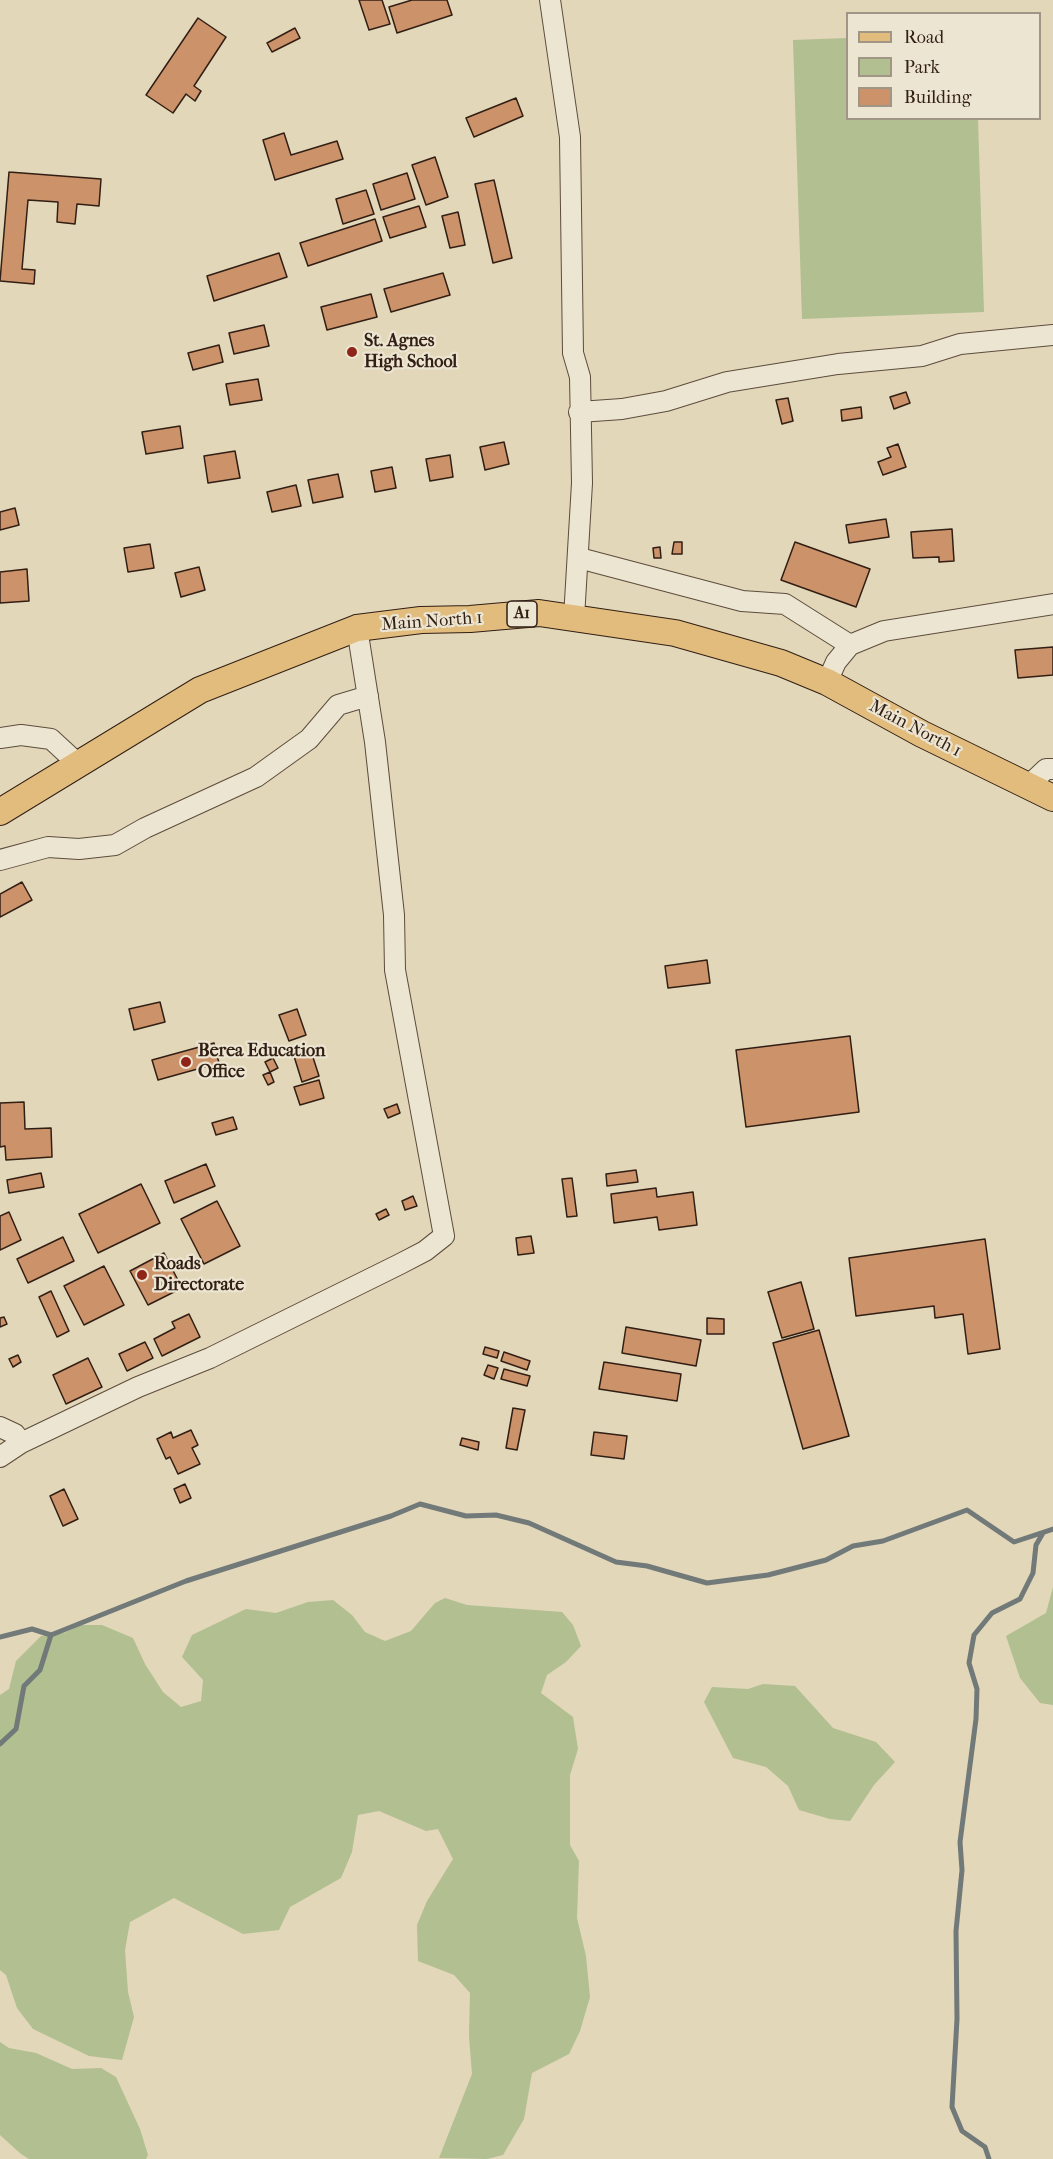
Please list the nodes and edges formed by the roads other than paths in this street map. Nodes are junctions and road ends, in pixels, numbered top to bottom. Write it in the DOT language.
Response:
graph roads {
  1 [pos="550,0"];
  2 [pos="1053,335"];
  3 [pos="579,412"];
  4 [pos="579,558"];
  5 [pos="1053,604"];
  6 [pos="574,618"];
  7 [pos="357,628"];
  8 [pos="850,645"];
  9 [pos="827,682"];
  10 [pos="368,696"];
  11 [pos="0,738"];
  12 [pos="77,763"];
  13 [pos="1053,769"];
  14 [pos="1028,787"];
  15 [pos="1053,798"];
  16 [pos="0,812"];
  17 [pos="0,860"];
  18 [pos="0,1426"];
  19 [pos="21,1443"];
  20 [pos="0,1457"];
  1 -- 3 [label="street"];
  2 -- 3 [label="street"];
  3 -- 4 [label="street"];
  4 -- 6 [label="street"];
  4 -- 8 [label="street"];
  5 -- 8 [label="street"];
  6 -- 7 [label="main road, Main North 1 / A1"];
  6 -- 9 [label="main road, Main North 1 / A1"];
  7 -- 10 [label="street"];
  7 -- 12 [label="main road, Main North 1 / A1"];
  8 -- 9 [label="street"];
  9 -- 14 [label="main road, Main North 1 / A1"];
  10 -- 17 [label="street"];
  10 -- 19 [label="street"];
  11 -- 12 [label="street"];
  12 -- 16 [label="main road, Main North 1 / A1"];
  13 -- 14 [label="street"];
  14 -- 15 [label="main road, Main North 1 / A1"];
  18 -- 19 [label="street"];
  19 -- 20 [label="street"];
}
